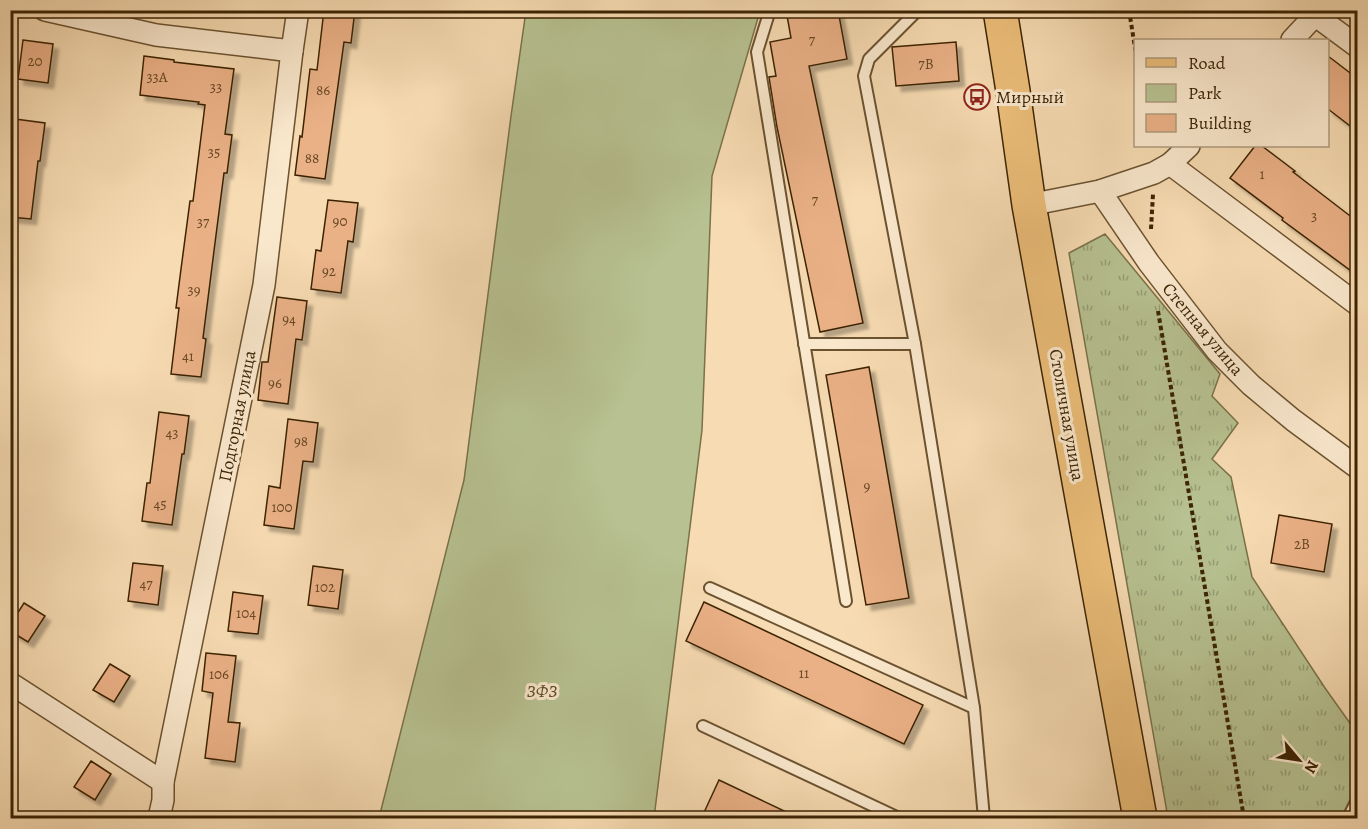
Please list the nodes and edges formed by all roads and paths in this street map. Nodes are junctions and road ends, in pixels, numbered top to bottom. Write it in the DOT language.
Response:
graph roads {
  1 [pos="45,10"];
  2 [pos="298,10"];
  3 [pos="770,10"];
  4 [pos="918,10"];
  5 [pos="1000,10"];
  6 [pos="1129,10"];
  7 [pos="1318,13"];
  8 [pos="1293,39"];
  9 [pos="1134,41"];
  10 [pos="1358,47"];
  11 [pos="292,51"];
  12 [pos="1188,147"];
  13 [pos="1162,168"];
  14 [pos="1100,191"];
  15 [pos="1029,205"];
  16 [pos="1149,263"];
  17 [pos="1358,305"];
  18 [pos="1158,310"];
  19 [pos="804,344"];
  20 [pos="915,344"];
  21 [pos="1358,468"];
  22 [pos="710,588"];
  23 [pos="846,601"];
  24 [pos="10,683"];
  25 [pos="974,708"];
  26 [pos="703,726"];
  27 [pos="163,782"];
  28 [pos="1358,798"];
  29 [pos="159,819"];
  30 [pos="899,819"];
  31 [pos="984,819"];
  32 [pos="1140,819"];
  33 [pos="1244,819"];
  34 [pos="1348,819"];
  1 -- 11 [label="street"];
  2 -- 11 [label="street, Подгорная улица"];
  3 -- 19 [label="lane"];
  4 -- 20 [label="lane"];
  5 -- 15 [label="main road, Столичная улица"];
  6 -- 9 [label="path"];
  7 -- 8 [label="street"];
  7 -- 10 [label="street"];
  11 -- 27 [label="street, Подгорная улица"];
  12 -- 13 [label="street"];
  13 -- 14 [label="street"];
  13 -- 16 [label="path"];
  13 -- 17 [label="street"];
  14 -- 15 [label="street"];
  14 -- 16 [label="street, Степная улица"];
  15 -- 32 [label="main road, Столичная улица"];
  16 -- 21 [label="street, Степная улица"];
  18 -- 33 [label="path"];
  19 -- 20 [label="lane"];
  19 -- 23 [label="lane"];
  20 -- 25 [label="lane"];
  22 -- 25 [label="lane"];
  24 -- 27 [label="street"];
  25 -- 31 [label="lane"];
  26 -- 30 [label="lane"];
  27 -- 29 [label="street, Подгорная улица"];
  28 -- 34 [label="lane"];
}
